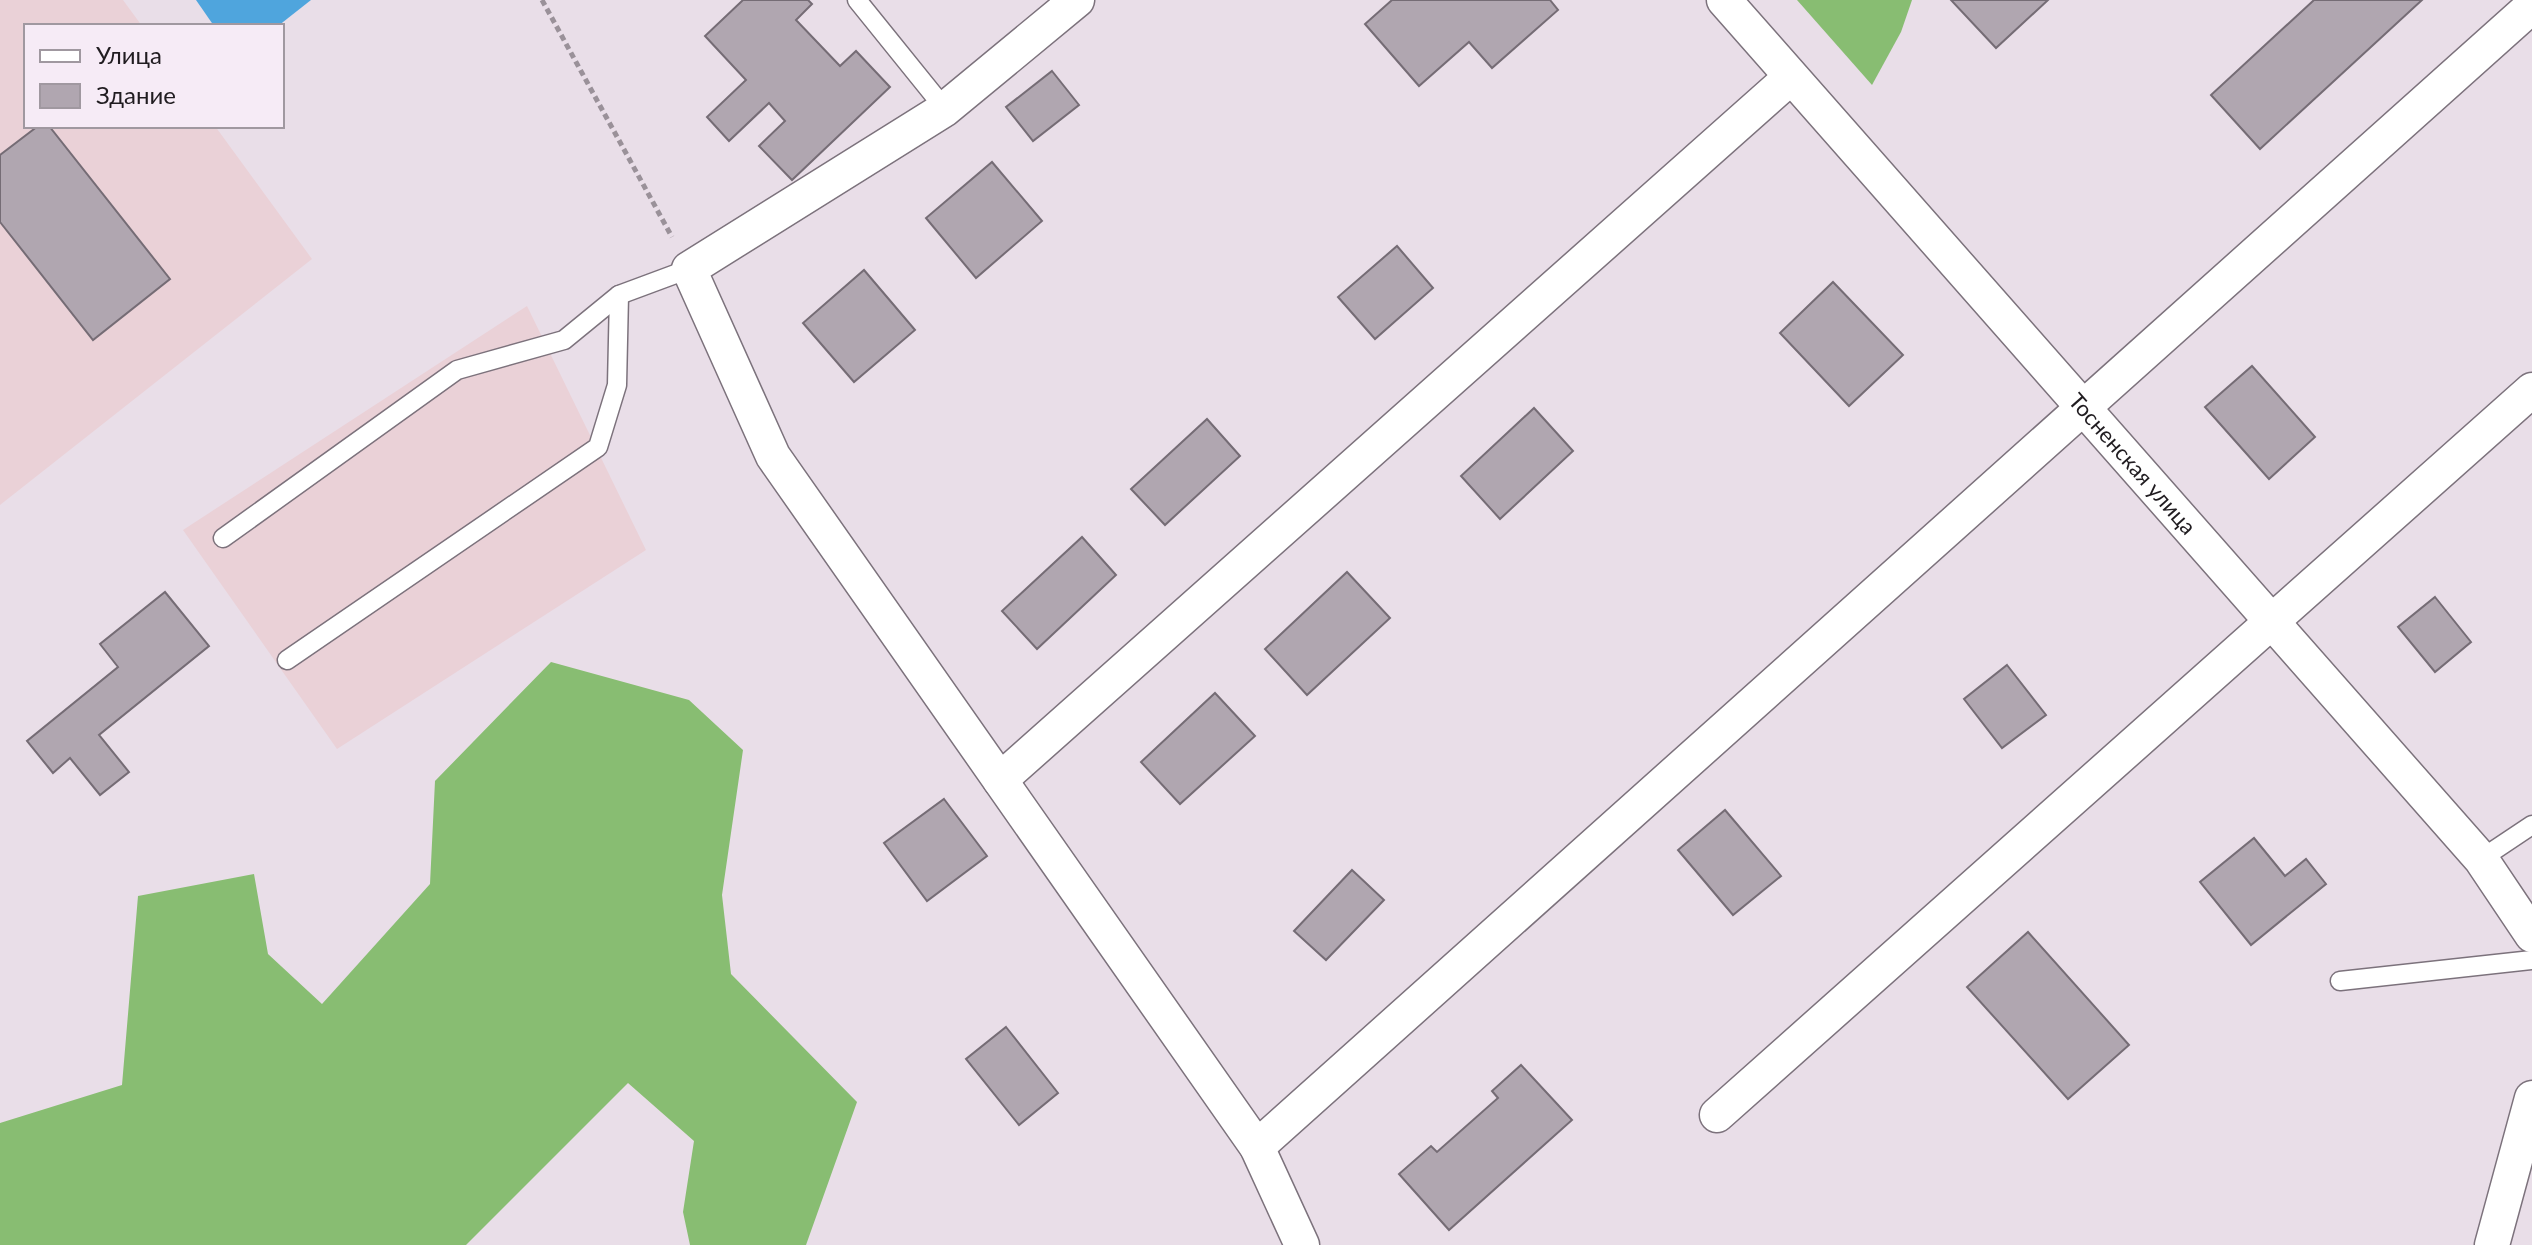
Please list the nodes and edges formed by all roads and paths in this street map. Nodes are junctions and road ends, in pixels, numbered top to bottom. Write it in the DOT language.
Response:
graph roads {
  1 [pos="542,0"];
  2 [pos="857,0"];
  3 [pos="1077,0"];
  4 [pos="1724,0"];
  5 [pos="2532,6"];
  6 [pos="1791,77"];
  7 [pos="945,109"];
  8 [pos="689,269"];
  9 [pos="619,295"];
  10 [pos="2532,390"];
  11 [pos="2083,406"];
  12 [pos="223,538"];
  13 [pos="2272,621"];
  14 [pos="287,660"];
  15 [pos="1000,780"];
  16 [pos="2532,825"];
  17 [pos="2481,859"];
  18 [pos="2532,935"];
  19 [pos="2532,960"];
  20 [pos="2340,981"];
  21 [pos="2532,1098"];
  22 [pos="1717,1115"];
  23 [pos="1257,1147"];
  24 [pos="1302,1245"];
  25 [pos="2492,1245"];
  1 -- 8 [label="path"];
  2 -- 7 [label="lane"];
  3 -- 7 [label="street"];
  4 -- 6 [label="street, Тосненская улица"];
  5 -- 11 [label="street"];
  6 -- 11 [label="street, Тосненская улица"];
  6 -- 15 [label="street"];
  7 -- 8 [label="street"];
  8 -- 9 [label="lane"];
  8 -- 15 [label="street"];
  9 -- 12 [label="lane"];
  9 -- 14 [label="lane"];
  10 -- 13 [label="street"];
  11 -- 13 [label="street, Тосненская улица"];
  11 -- 23 [label="street"];
  13 -- 17 [label="street, Тосненская улица"];
  13 -- 22 [label="street"];
  15 -- 23 [label="street"];
  16 -- 17 [label="lane"];
  17 -- 18 [label="street, Тосненская улица"];
  19 -- 20 [label="lane"];
  21 -- 25 [label="street"];
  23 -- 24 [label="street"];
}
